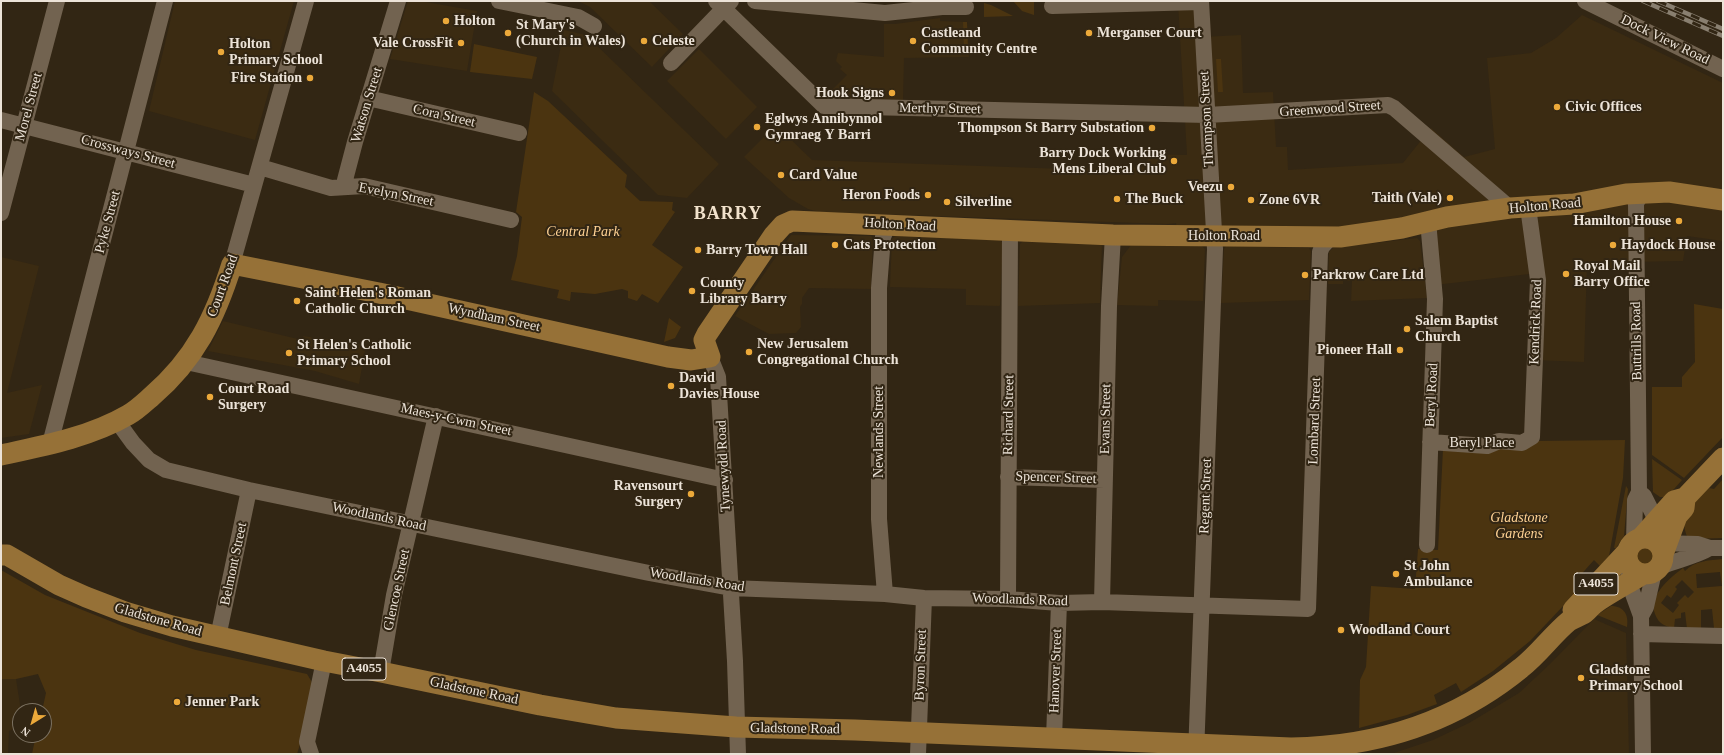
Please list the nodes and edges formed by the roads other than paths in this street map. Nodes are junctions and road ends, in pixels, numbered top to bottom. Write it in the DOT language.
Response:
graph roads {
  1 [pos="57,1"];
  2 [pos="165,1"];
  3 [pos="306,1"];
  4 [pos="398,1"];
  5 [pos="499,1"];
  6 [pos="755,1"];
  7 [pos="1201,1"];
  8 [pos="1585,1"];
  9 [pos="1141,2"];
  10 [pos="723,3"];
  11 [pos="1052,6"];
  12 [pos="966,7"];
  13 [pos="594,26"];
  14 [pos="671,62"];
  15 [pos="1723,69"];
  16 [pos="368,98"];
  17 [pos="1207,115"];
  18 [pos="1,120"];
  19 [pos="24,126"];
  20 [pos="519,133"];
  21 [pos="127,152"];
  22 [pos="260,167"];
  23 [pos="254,185"];
  24 [pos="347,187"];
  25 [pos="1643,192"];
  26 [pos="1723,200"];
  27 [pos="1519,208"];
  28 [pos="1,214"];
  29 [pos="511,220"];
  30 [pos="801,220"];
  31 [pos="1428,222"];
  32 [pos="892,224"];
  33 [pos="1010,230"];
  34 [pos="1113,235"];
  35 [pos="1214,237"];
  36 [pos="1331,237"];
  37 [pos="232,264"];
  38 [pos="710,357"];
  39 [pos="186,362"];
  40 [pos="436,416"];
  41 [pos="117,421"];
  42 [pos="1532,437"];
  43 [pos="1430,442"];
  44 [pos="50,444"];
  45 [pos="1,455"];
  46 [pos="1723,458"];
  47 [pos="1008,477"];
  48 [pos="725,480"];
  49 [pos="1104,480"];
  50 [pos="249,490"];
  51 [pos="1639,492"];
  52 [pos="412,524"];
  53 [pos="1427,545"];
  54 [pos="1717,548"];
  55 [pos="3,553"];
  56 [pos="1647,553"];
  57 [pos="731,588"];
  58 [pos="885,594"];
  59 [pos="924,598"];
  60 [pos="1008,599"];
  61 [pos="1102,602"];
  62 [pos="1058,603"];
  63 [pos="1203,607"];
  64 [pos="1308,609"];
  65 [pos="1641,616"];
  66 [pos="1570,620"];
  67 [pos="1641,634"];
  68 [pos="1723,636"];
  69 [pos="218,637"];
  70 [pos="324,662"];
  71 [pos="381,672"];
  72 [pos="736,727"];
  73 [pos="918,733"];
  74 [pos="1054,738"];
  75 [pos="1196,749"];
  76 [pos="1358,749"];
  77 [pos="311,754"];
  78 [pos="738,754"];
  79 [pos="918,754"];
  80 [pos="1643,754"];
  1 -- 19 [label="street, Morel Street"];
  2 -- 21 [label="street, Pyke Street"];
  3 -- 22 [label="street, Court Road"];
  4 -- 16 [label="street, Watson Street"];
  5 -- 13 [label="street"];
  6 -- 12 [label="street"];
  7 -- 9 [label="street"];
  7 -- 17 [label="street, Thompson Street"];
  8 -- 15 [label="street, Dock View Road"];
  9 -- 11 [label="street"];
  10 -- 14 [label="street"];
  10 -- 17 [label="street, Merthyr Street"];
  16 -- 20 [label="street, Cora Street"];
  16 -- 24 [label="street, Watson Street"];
  17 -- 27 [label="street, Greenwood Street"];
  17 -- 35 [label="street, Thompson Street"];
  18 -- 19 [label="street, Crossways Street"];
  19 -- 21 [label="street, Crossways Street"];
  19 -- 28 [label="street, Morel Street"];
  21 -- 23 [label="street, Crossways Street"];
  21 -- 44 [label="street, Pyke Street"];
  22 -- 23 [label="street, Court Road"];
  22 -- 24 [label="street, Evelyn Street"];
  23 -- 37 [label="street, Court Road"];
  24 -- 29 [label="street, Evelyn Street"];
  25 -- 26 [label="main road, Holton Road"];
  25 -- 27 [label="main road, Holton Road"];
  25 -- 51 [label="street, Buttrills Road"];
  27 -- 31 [label="main road, Holton Road"];
  27 -- 42 [label="street, Kendrick Road"];
  30 -- 32 [label="main road, Holton Road"];
  30 -- 38 [label="main road, Tynewydd Road"];
  31 -- 36 [label="main road, Holton Road"];
  31 -- 43 [label="street, Beryl Road"];
  32 -- 33 [label="main road, Holton Road"];
  32 -- 58 [label="street, Newlands Street"];
  33 -- 34 [label="main road, Holton Road"];
  33 -- 47 [label="street, Richard Street"];
  34 -- 35 [label="main road, Holton Road"];
  34 -- 49 [label="street, Evans Street"];
  35 -- 36 [label="main road, Holton Road"];
  35 -- 63 [label="street, Regent Street"];
  36 -- 64 [label="street, Lombard Street"];
  37 -- 38 [label="main road, Wyndham Street"];
  37 -- 39 [label="main road, Court Road"];
  38 -- 48 [label="street, Tynewydd Road"];
  39 -- 40 [label="street, Maes-y-Cwm Street"];
  39 -- 41 [label="main road, Court Road"];
  40 -- 48 [label="street, Maes-y-Cwm Street"];
  40 -- 52 [label="street, Glencoe Street"];
  41 -- 44 [label="main road, Court Road"];
  41 -- 50 [label="street, Woodlands Road"];
  42 -- 43 [label="street, Beryl Place"];
  43 -- 53 [label="street, Beryl Road"];
  44 -- 45 [label="main road, Court Road"];
  46 -- 56 [label="main road, Gladstone Road / A4055"];
  47 -- 49 [label="street, Spencer Street"];
  47 -- 60 [label="street, Richard Street"];
  48 -- 57 [label="street, Tynewydd Road"];
  49 -- 61 [label="street, Evans Street"];
  50 -- 52 [label="street, Woodlands Road"];
  50 -- 69 [label="street, Belmont Street"];
  51 -- 56 [label="street, Buttrills Road"];
  51 -- 56 [label="street, Buttrills Road"];
  52 -- 57 [label="street, Woodlands Road"];
  52 -- 71 [label="street, Glencoe Street"];
  54 -- 56 [label="street"];
  54 -- 56 [label="street"];
  55 -- 69 [label="main road, Gladstone Road / A4055"];
  56 -- 65 [label="street, Buttrills Road"];
  56 -- 65 [label="street, Buttrills Road"];
  56 -- 66 [label="main road, Gladstone Road / A4055"];
  56 -- 66 [label="main road, Gladstone Road / A4055"];
  57 -- 58 [label="street, Woodlands Road"];
  57 -- 72 [label="street, Tynewydd Road"];
  58 -- 59 [label="street, Woodlands Road"];
  59 -- 60 [label="street, Woodlands Road"];
  59 -- 73 [label="street, Byron Street"];
  60 -- 62 [label="street, Woodlands Road"];
  61 -- 62 [label="street, Woodlands Road"];
  61 -- 63 [label="street, Woodlands Road"];
  62 -- 74 [label="street, Hanover Street"];
  63 -- 64 [label="street, Woodlands Road"];
  63 -- 75 [label="street, Regent Street"];
  65 -- 67 [label="street, Buttrills Road"];
  66 -- 76 [label="main road, Gladstone Road / A4055"];
  67 -- 68 [label="street"];
  67 -- 80 [label="street, Buttrills Road"];
  69 -- 70 [label="main road, Gladstone Road / A4055"];
  70 -- 71 [label="main road, Gladstone Road / A4055"];
  70 -- 77 [label="street"];
  71 -- 72 [label="main road, Gladstone Road / A4055"];
  72 -- 73 [label="main road, Gladstone Road / A4055"];
  72 -- 78 [label="street, Tynewydd Road"];
  73 -- 74 [label="main road, Gladstone Road / A4055"];
  73 -- 79 [label="street, Byron Street"];
  74 -- 75 [label="main road, Gladstone Road / A4055"];
  75 -- 76 [label="main road, Gladstone Road / A4055"];
}
